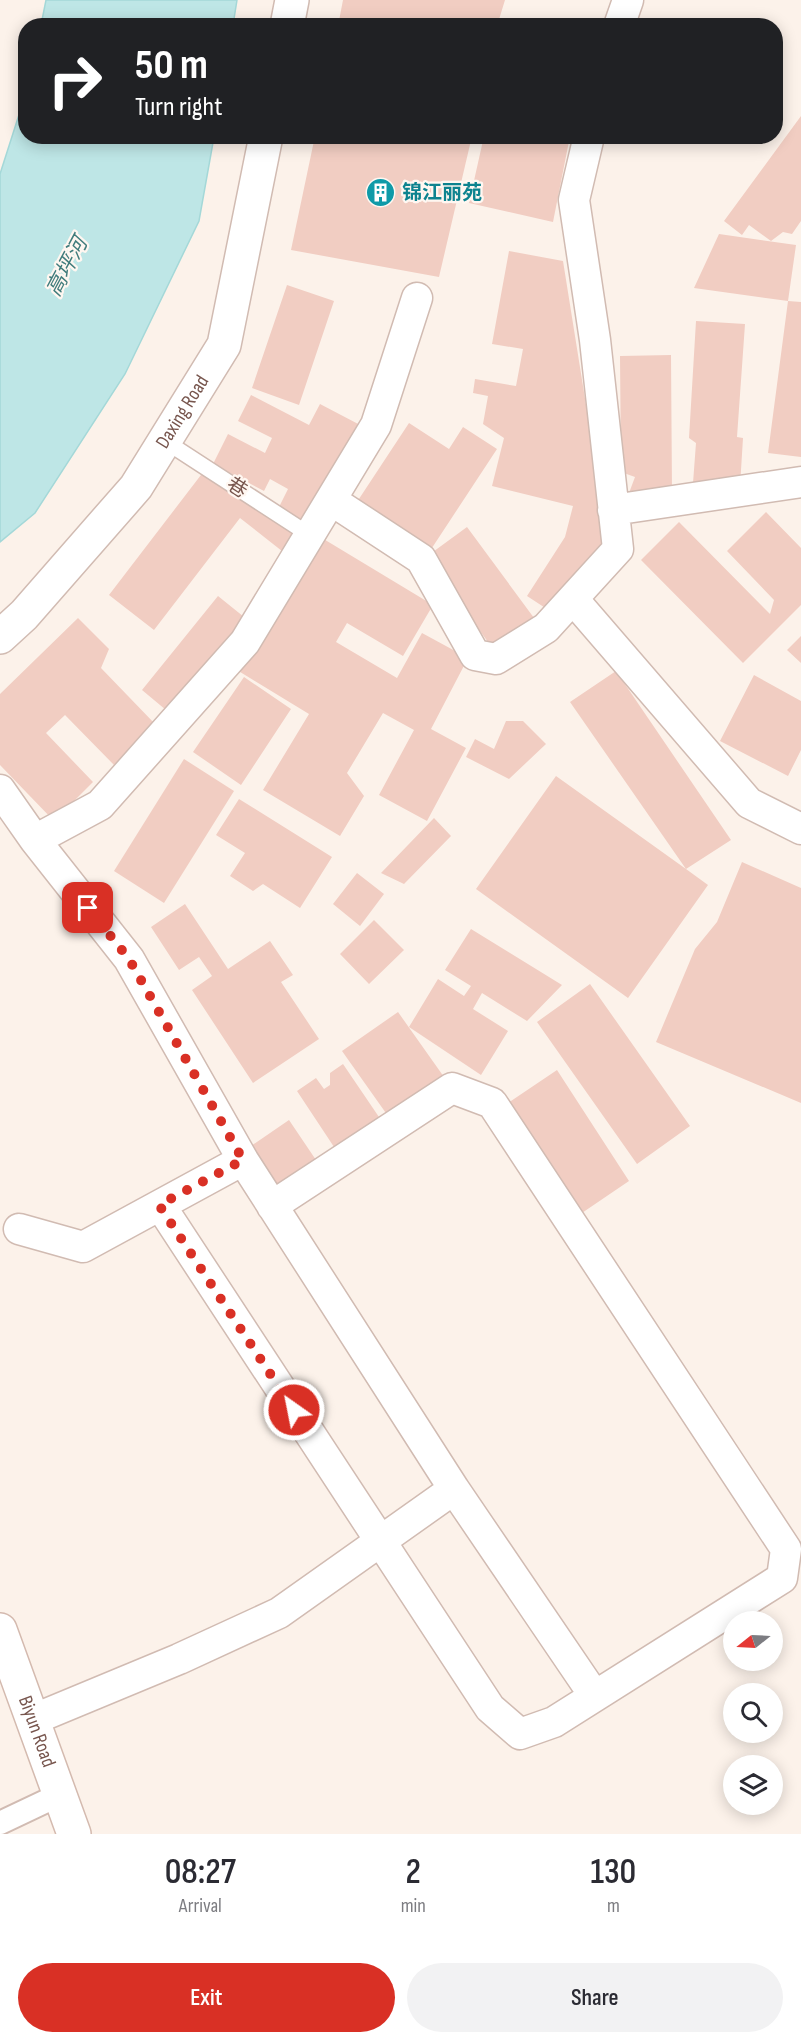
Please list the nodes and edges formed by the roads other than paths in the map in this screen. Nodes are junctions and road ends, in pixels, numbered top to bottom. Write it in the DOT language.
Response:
graph roads {
  1 [pos="292,0"];
  2 [pos="628,0"];
  3 [pos="289,18"];
  4 [pos="622,18"];
  5 [pos="264,144"];
  6 [pos="587,144"];
  7 [pos="417,298"];
  8 [pos="165,441"];
  9 [pos="801,482"];
  10 [pos="331,500"];
  11 [pos="613,510"];
  12 [pos="310,533"];
  13 [pos="573,598"];
  14 [pos="0,637"];
  15 [pos="0,790"];
  16 [pos="801,828"];
  17 [pos="35,840"];
  18 [pos="243,1160"];
  19 [pos="159,1205"];
  20 [pos="272,1206"];
  21 [pos="19,1229"];
  22 [pos="454,1489"];
  23 [pos="381,1540"];
  24 [pos="0,1630"];
  25 [pos="594,1695"];
  26 [pos="32,1720"];
  27 [pos="60,1795"];
  28 [pos="0,1823"];
  29 [pos="74,1834"];
  1 -- 3 [label="street"];
  2 -- 4 [label="street"];
  5 -- 8 [label="street, Daxing Road"];
  6 -- 11 [label="street"];
  7 -- 10 [label="street"];
  8 -- 12 [label="lane, 巷"];
  8 -- 14 [label="street, Daxing Road"];
  9 -- 11 [label="street"];
  10 -- 12 [label="street"];
  10 -- 13 [label="street"];
  11 -- 13 [label="street"];
  12 -- 17 [label="street"];
  13 -- 16 [label="street"];
  15 -- 17 [label="street"];
  17 -- 18 [label="street"];
  18 -- 19 [label="street"];
  18 -- 20 [label="street"];
  19 -- 21 [label="street"];
  19 -- 23 [label="street"];
  20 -- 22 [label="street"];
  20 -- 25 [label="street"];
  22 -- 23 [label="street"];
  22 -- 25 [label="street"];
  23 -- 25 [label="street"];
  23 -- 26 [label="street"];
  24 -- 26 [label="street, Biyun Road"];
  26 -- 27 [label="street, Biyun Road"];
  27 -- 28 [label="street"];
  27 -- 29 [label="street, Biyun Road"];
}
